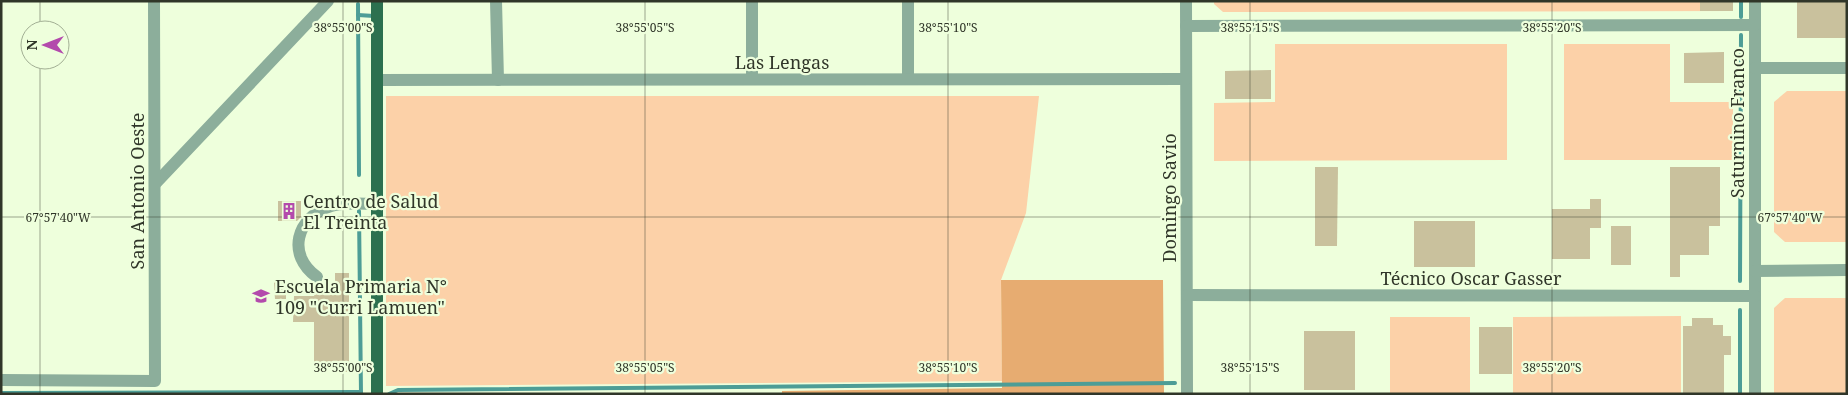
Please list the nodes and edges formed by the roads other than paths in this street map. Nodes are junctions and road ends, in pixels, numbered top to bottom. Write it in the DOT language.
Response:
graph roads {
  1 [pos="154,1"];
  2 [pos="328,1"];
  3 [pos="377,1"];
  4 [pos="496,1"];
  5 [pos="752,1"];
  6 [pos="908,1"];
  7 [pos="1186,1"];
  8 [pos="1755,1"];
  9 [pos="1755,25"];
  10 [pos="1186,26"];
  11 [pos="1755,68"];
  12 [pos="1847,68"];
  13 [pos="752,79"];
  14 [pos="908,79"];
  15 [pos="1186,79"];
  16 [pos="377,80"];
  17 [pos="498,80"];
  18 [pos="155,184"];
  19 [pos="377,204"];
  20 [pos="1847,270"];
  21 [pos="1755,271"];
  22 [pos="317,277"];
  23 [pos="1187,295"];
  24 [pos="1755,296"];
  25 [pos="1,380"];
  26 [pos="378,394"];
  27 [pos="1187,394"];
  28 [pos="1755,394"];
  1 -- 18 [label="street, San Antonio Oeste"];
  2 -- 18 [label="street"];
  3 -- 16 [label="main road"];
  4 -- 17 [label="street"];
  5 -- 13 [label="street"];
  6 -- 14 [label="street"];
  7 -- 10 [label="street, Domingo Savio"];
  8 -- 9 [label="street, Saturnino Franco"];
  9 -- 10 [label="street"];
  9 -- 11 [label="street, Saturnino Franco"];
  10 -- 15 [label="street, Domingo Savio"];
  11 -- 12 [label="street"];
  11 -- 21 [label="street, Saturnino Franco"];
  13 -- 14 [label="street, Las Lengas"];
  13 -- 17 [label="street, Las Lengas"];
  14 -- 15 [label="street, Las Lengas"];
  15 -- 23 [label="street, Domingo Savio"];
  16 -- 17 [label="street, Las Lengas"];
  16 -- 19 [label="main road"];
  18 -- 25 [label="street, San Antonio Oeste"];
  19 -- 22 [label="street"];
  19 -- 26 [label="main road"];
  20 -- 21 [label="street"];
  21 -- 24 [label="street, Saturnino Franco"];
  23 -- 24 [label="street, Técnico Oscar Gasser"];
  23 -- 27 [label="street, Domingo Savio"];
  24 -- 28 [label="street, Saturnino Franco"];
}
